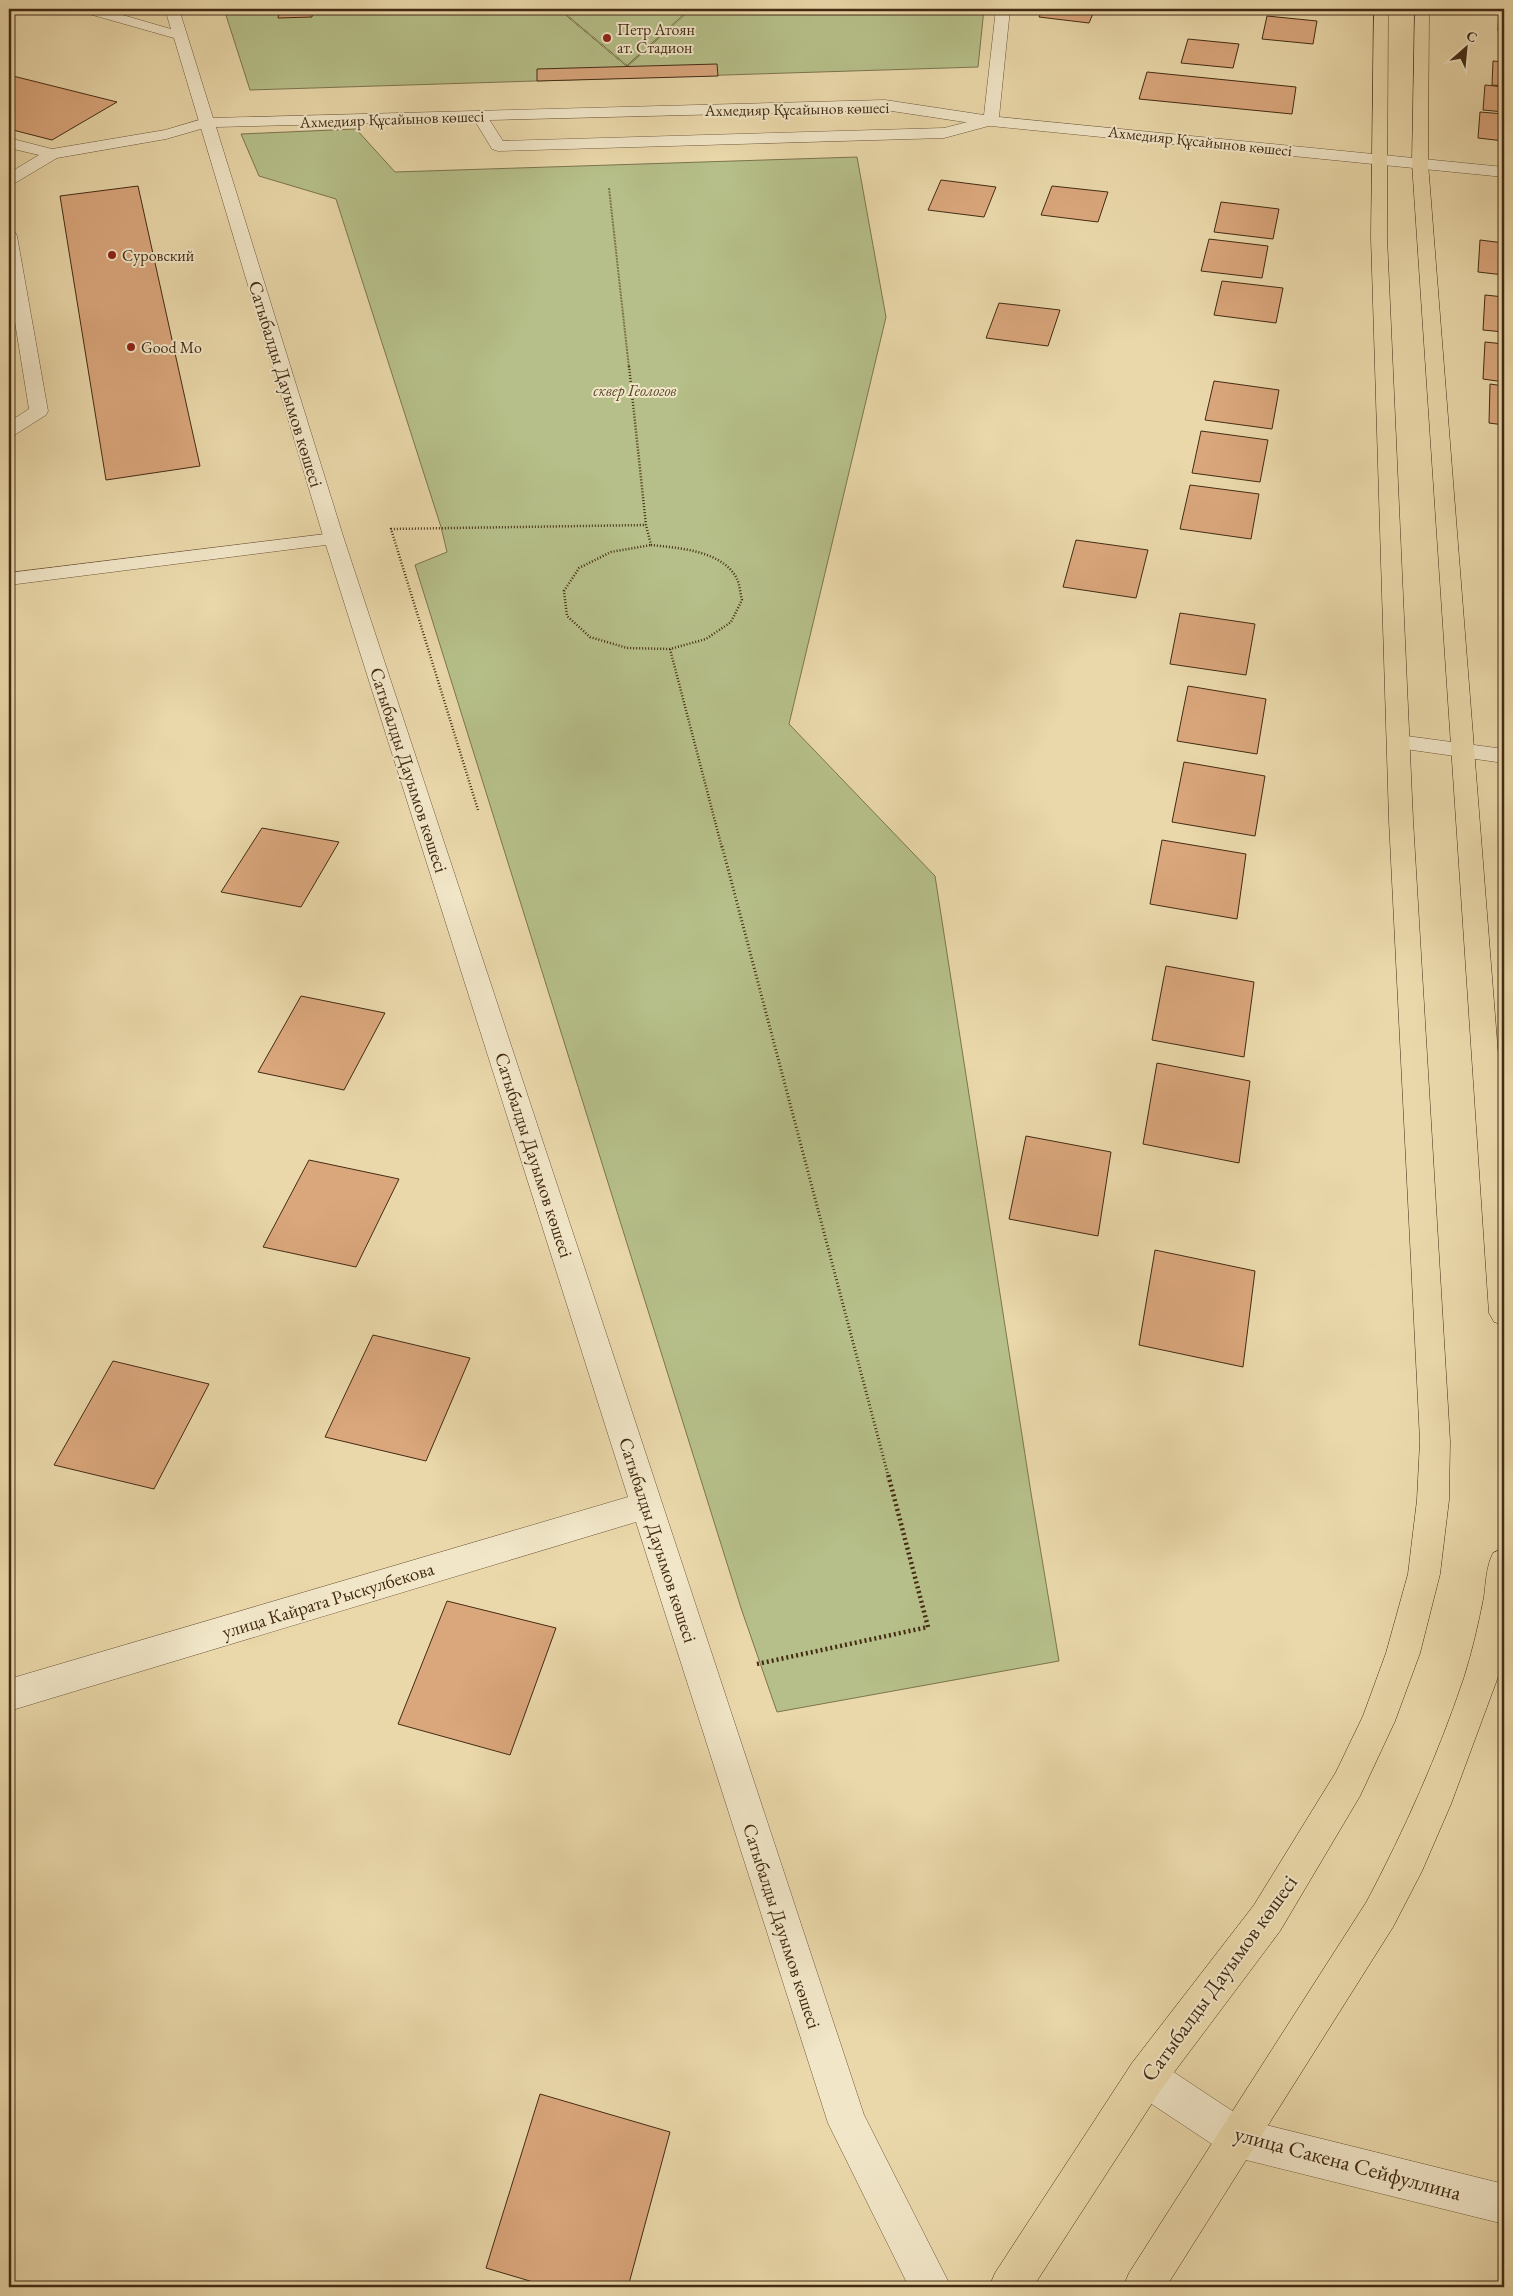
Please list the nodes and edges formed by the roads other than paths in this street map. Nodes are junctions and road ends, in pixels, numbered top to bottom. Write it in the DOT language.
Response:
graph roads {
  1 [pos="87,9"];
  2 [pos="172,9"];
  3 [pos="1003,9"];
  4 [pos="1380,9"];
  5 [pos="1422,9"];
  6 [pos="181,36"];
  7 [pos="480,116"];
  8 [pos="991,121"];
  9 [pos="206,123"];
  10 [pos="9,143"];
  11 [pos="52,154"];
  12 [pos="1380,159"];
  13 [pos="1420,164"];
  14 [pos="1504,172"];
  15 [pos="9,180"];
  16 [pos="9,236"];
  17 [pos="9,430"];
  18 [pos="334,539"];
  19 [pos="9,579"];
  20 [pos="1400,742"];
  21 [pos="1464,750"];
  22 [pos="1504,756"];
  23 [pos="1504,1313"];
  24 [pos="647,1505"];
  25 [pos="1504,1563"];
  26 [pos="9,1695"];
  27 [pos="1146,2077"];
  28 [pos="1238,2138"];
  29 [pos="1504,2204"];
  30 [pos="931,2287"];
  31 [pos="1009,2287"];
  32 [pos="1143,2287"];
  1 -- 6 [label="street"];
  2 -- 6 [label="street, Сатыбалды Дауымов көшесі"];
  3 -- 8 [label="street"];
  4 -- 12 [label="main road, Сатыбалды Дауымов көшесі"];
  5 -- 13 [label="main road"];
  6 -- 9 [label="street, Сатыбалды Дауымов көшесі"];
  7 -- 8 [label="street, Ахмедияр Құсайынов көшесі"];
  7 -- 8 [label="street"];
  7 -- 9 [label="street, Ахмедияр Құсайынов көшесі"];
  8 -- 12 [label="street, Ахмедияр Құсайынов көшесі"];
  9 -- 11 [label="street, Ахмедияр Құсайынов көшесі"];
  9 -- 18 [label="street, Сатыбалды Дауымов көшесі"];
  10 -- 11 [label="street"];
  11 -- 15 [label="street"];
  12 -- 13 [label="street, Ахмедияр Құсайынов көшесі"];
  12 -- 20 [label="main road, Сатыбалды Дауымов көшесі"];
  13 -- 14 [label="street, Ахмедияр Құсайынов көшесі"];
  13 -- 21 [label="main road"];
  16 -- 17 [label="street"];
  18 -- 19 [label="street"];
  18 -- 24 [label="street, Сатыбалды Дауымов көшесі"];
  20 -- 21 [label="street"];
  20 -- 27 [label="main road, Сатыбалды Дауымов көшесі"];
  21 -- 22 [label="street"];
  21 -- 23 [label="main road"];
  24 -- 26 [label="street, улица Кайрата Рыскулбекова"];
  24 -- 30 [label="street, Сатыбалды Дауымов көшесі"];
  25 -- 28 [label="main road"];
  27 -- 28 [label="street, улица Сакена Сейфуллина"];
  27 -- 31 [label="main road, Сатыбалды Дауымов көшесі"];
  28 -- 29 [label="street, улица Сакена Сейфуллина"];
  28 -- 32 [label="main road"];
}
